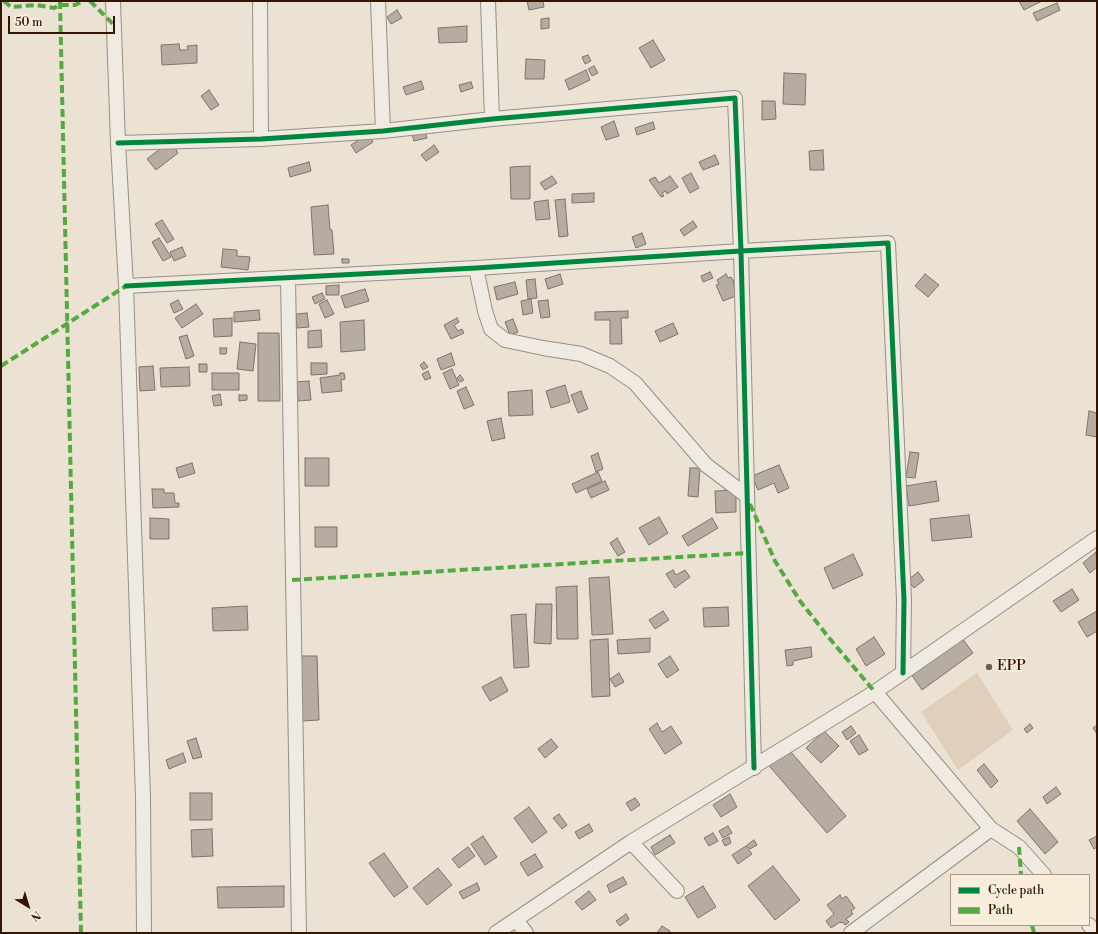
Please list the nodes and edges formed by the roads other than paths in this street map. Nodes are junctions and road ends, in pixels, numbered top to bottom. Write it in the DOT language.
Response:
graph roads {
  1 [pos="113,1"];
  2 [pos="260,1"];
  3 [pos="378,1"];
  4 [pos="488,1"];
  5 [pos="492,119"];
  6 [pos="383,131"];
  7 [pos="261,139"];
  8 [pos="118,143"];
  9 [pos="741,251"];
  10 [pos="476,268"];
  11 [pos="288,278"];
  12 [pos="126,286"];
  13 [pos="747,496"];
  14 [pos="1097,538"];
  15 [pos="903,673"];
  16 [pos="875,692"];
  17 [pos="754,768"];
  18 [pos="992,829"];
  19 [pos="631,842"];
  20 [pos="1043,874"];
  21 [pos="677,891"];
  22 [pos="516,920"];
  23 [pos="144,933"];
  24 [pos="299,933"];
  25 [pos="496,933"];
  26 [pos="526,933"];
  27 [pos="851,933"];
  1 -- 8 [label="street"];
  2 -- 7 [label="street"];
  3 -- 6 [label="street"];
  4 -- 5 [label="street"];
  5 -- 6 [label="street"];
  5 -- 9 [label="street"];
  6 -- 7 [label="street"];
  7 -- 8 [label="street"];
  8 -- 12 [label="street"];
  9 -- 10 [label="street"];
  9 -- 13 [label="street"];
  9 -- 15 [label="street"];
  10 -- 11 [label="street"];
  10 -- 13 [label="street"];
  11 -- 12 [label="street"];
  11 -- 24 [label="street"];
  12 -- 23 [label="street"];
  13 -- 17 [label="street"];
  14 -- 15 [label="street"];
  15 -- 16 [label="street"];
  16 -- 17 [label="street"];
  16 -- 18 [label="street"];
  17 -- 19 [label="street"];
  18 -- 20 [label="street"];
  18 -- 27 [label="street"];
  19 -- 21 [label="street"];
  19 -- 22 [label="street"];
  22 -- 25 [label="street"];
  22 -- 26 [label="street"];
}
